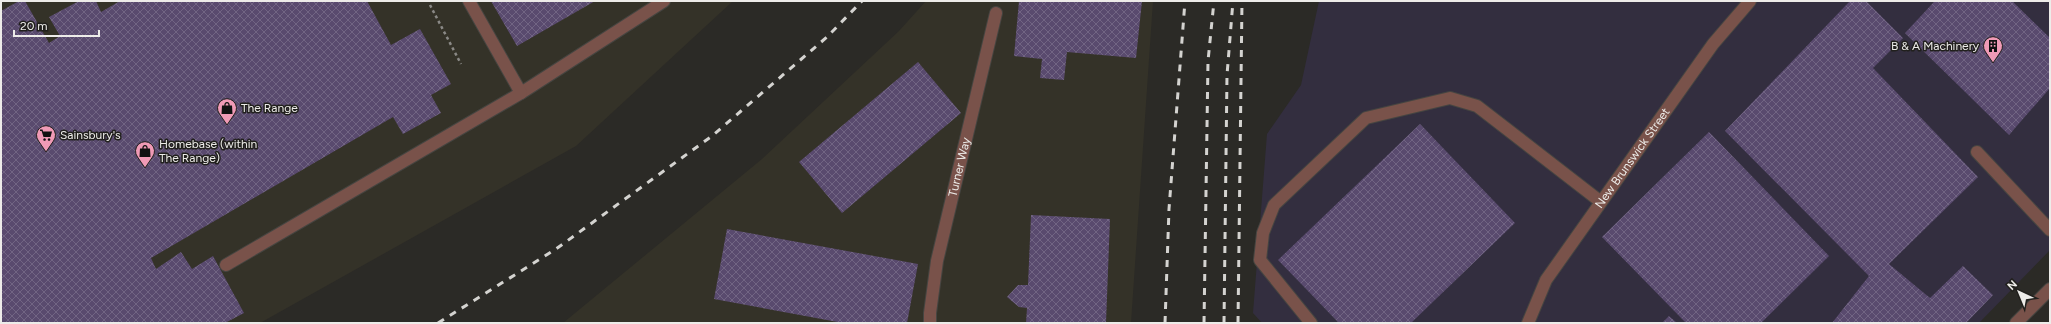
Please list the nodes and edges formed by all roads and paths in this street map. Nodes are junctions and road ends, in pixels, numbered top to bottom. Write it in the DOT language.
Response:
graph roads {
  1 [pos="469,1"];
  2 [pos="664,1"];
  3 [pos="1750,1"];
  4 [pos="430,5"];
  5 [pos="996,13"];
  6 [pos="461,64"];
  7 [pos="521,93"];
  8 [pos="1977,152"];
  9 [pos="1601,202"];
  10 [pos="2050,230"];
  11 [pos="226,265"];
  12 [pos="2050,289"];
  13 [pos="930,323"];
  14 [pos="1311,323"];
  15 [pos="1528,323"];
  16 [pos="2016,323"];
  1 -- 7 [label="street"];
  2 -- 7 [label="street"];
  3 -- 9 [label="street, New Brunswick Street"];
  4 -- 6 [label="path"];
  5 -- 13 [label="street, Turner Way"];
  7 -- 11 [label="street"];
  8 -- 10 [label="street"];
  9 -- 14 [label="street"];
  9 -- 15 [label="street, New Brunswick Street"];
  12 -- 16 [label="street"];
}
